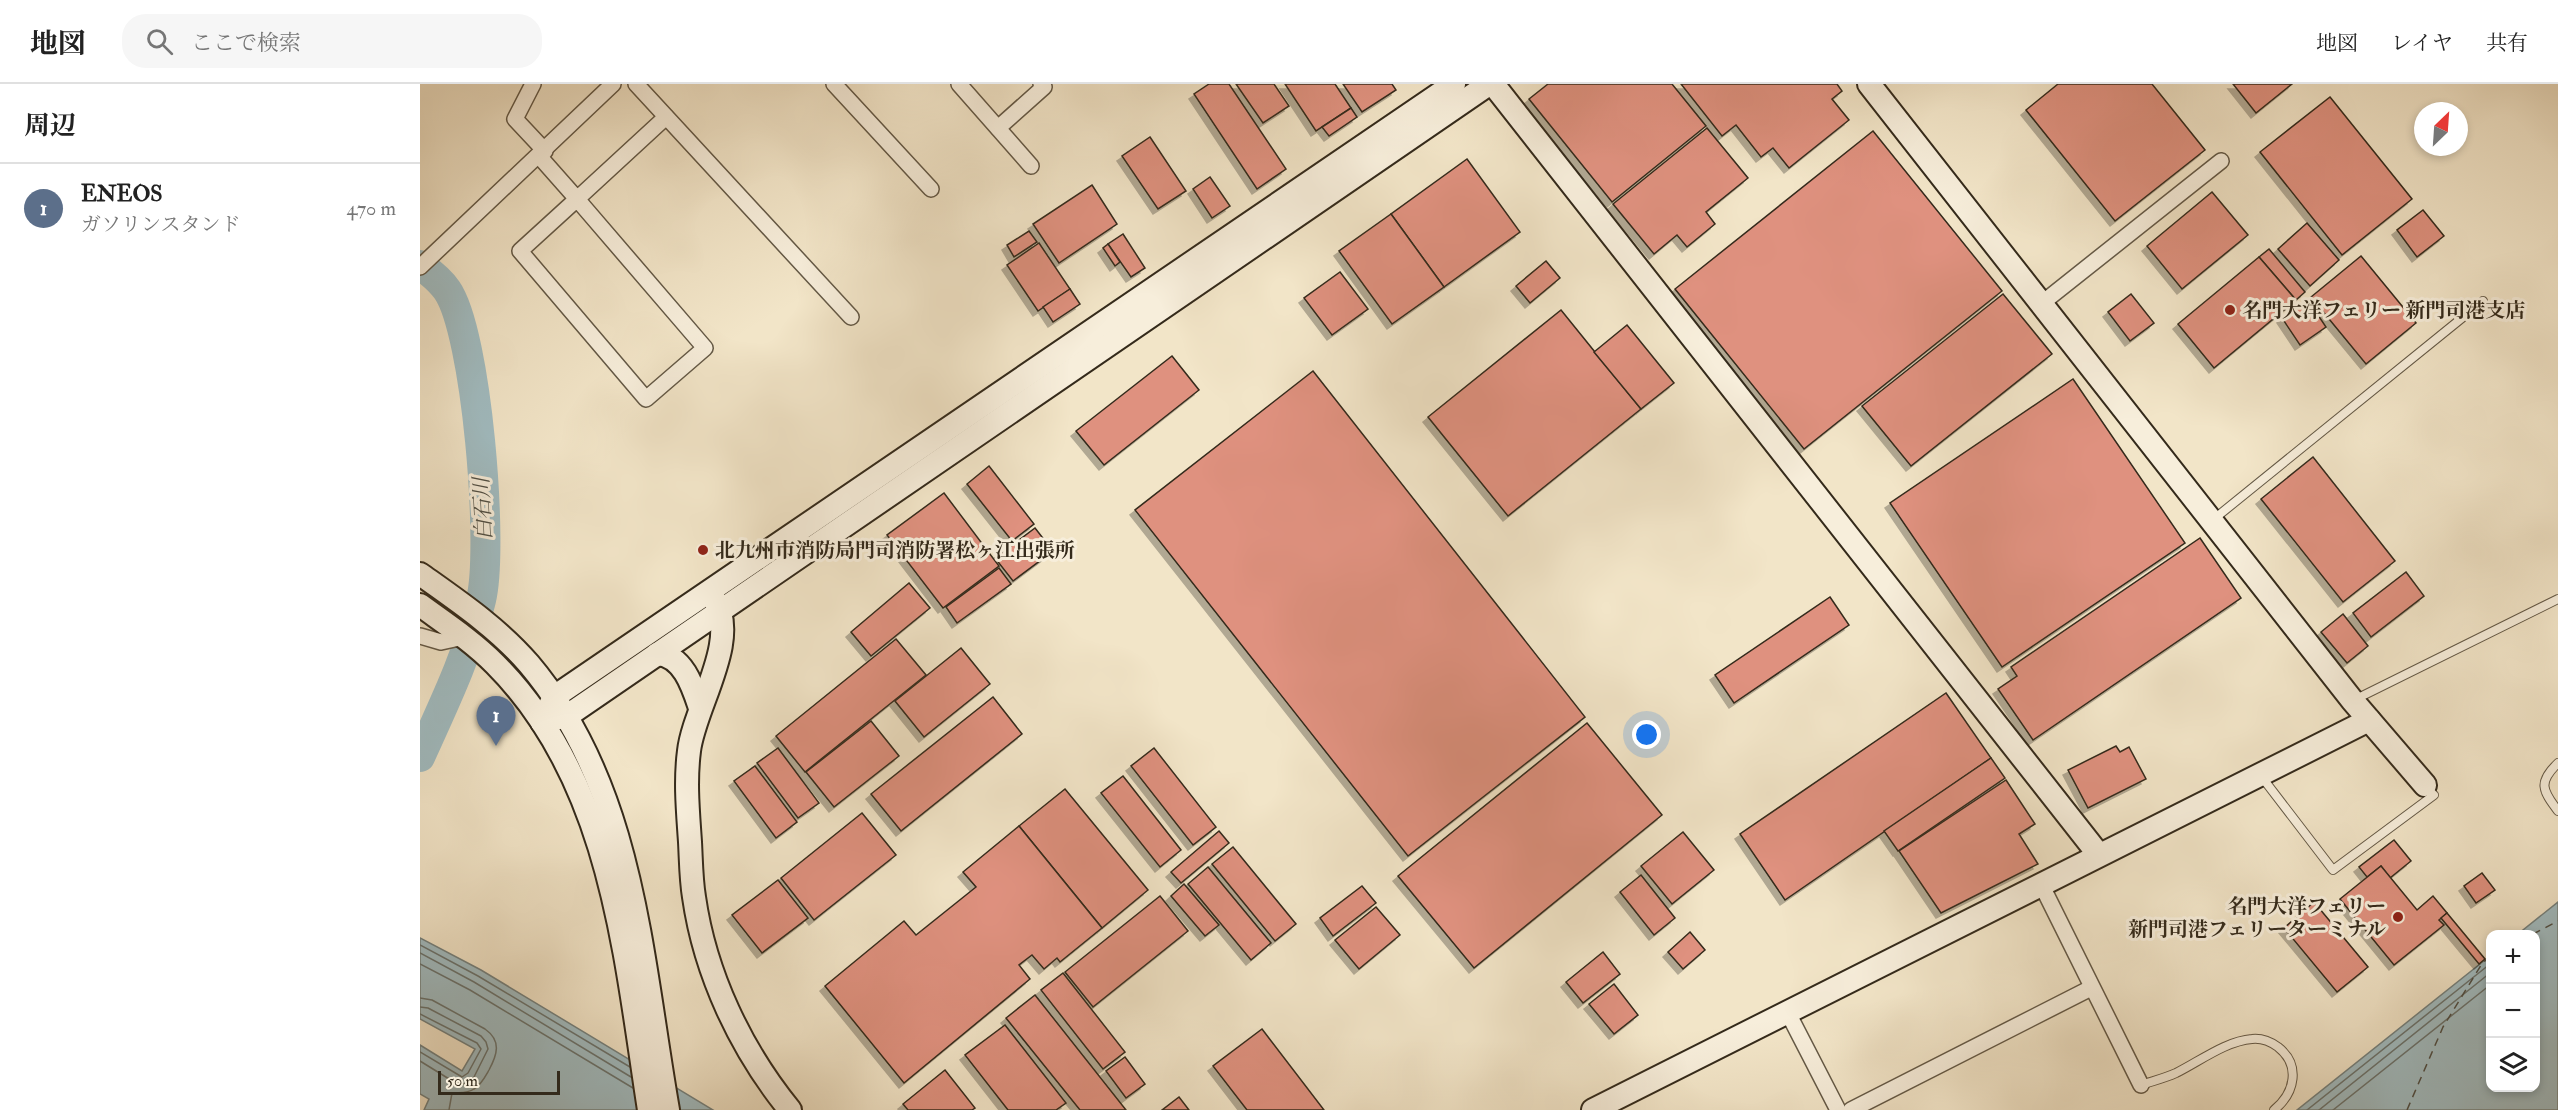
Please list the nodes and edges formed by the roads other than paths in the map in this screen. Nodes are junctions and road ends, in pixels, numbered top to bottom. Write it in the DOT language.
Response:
graph roads {
  1 [pos="533,84"];
  2 [pos="613,84"];
  3 [pos="636,84"];
  4 [pos="834,84"];
  5 [pos="959,84"];
  6 [pos="1041,84"];
  7 [pos="1454,84"];
  8 [pos="1491,84"];
  9 [pos="1869,84"];
  10 [pos="666,117"];
  11 [pos="998,128"];
  12 [pos="542,154"];
  13 [pos="2220,161"];
  14 [pos="1031,166"];
  15 [pos="931,189"];
  16 [pos="577,199"];
  17 [pos="420,267"];
  18 [pos="2483,301"];
  19 [pos="2041,304"];
  20 [pos="851,317"];
  21 [pos="2211,521"];
  22 [pos="420,574"];
  23 [pos="2558,599"];
  24 [pos="715,601"];
  25 [pos="420,605"];
  26 [pos="420,636"];
  27 [pos="464,637"];
  28 [pos="657,654"];
  29 [pos="2352,700"];
  30 [pos="561,706"];
  31 [pos="700,708"];
  32 [pos="2369,720"];
  33 [pos="542,722"];
  34 [pos="2558,762"];
  35 [pos="2260,775"];
  36 [pos="2425,785"];
  37 [pos="2558,811"];
  38 [pos="2099,855"];
  39 [pos="2042,886"];
  40 [pos="2091,988"];
  41 [pos="1786,1011"];
  42 [pos="2141,1085"];
  43 [pos="650,1110"];
  44 [pos="668,1110"];
  45 [pos="790,1110"];
  46 [pos="1593,1110"];
  47 [pos="1838,1110"];
  48 [pos="1851,1110"];
  49 [pos="2274,1110"];
  1 -- 12 [label="street"];
  2 -- 12 [label="street"];
  3 -- 10 [label="street"];
  4 -- 15 [label="street"];
  5 -- 11 [label="street"];
  6 -- 11 [label="street"];
  7 -- 24 [label="street"];
  8 -- 24 [label="street"];
  8 -- 38 [label="street"];
  9 -- 19 [label="street"];
  10 -- 16 [label="street"];
  10 -- 20 [label="street"];
  11 -- 14 [label="street"];
  12 -- 16 [label="street"];
  12 -- 17 [label="street"];
  13 -- 19 [label="street"];
  16 -- 16 [label="street"];
  18 -- 21 [label="lane"];
  19 -- 21 [label="street"];
  21 -- 29 [label="street"];
  22 -- 30 [label="street"];
  23 -- 29 [label="lane"];
  24 -- 28 [label="street"];
  24 -- 30 [label="street"];
  24 -- 31 [label="street"];
  25 -- 27 [label="street"];
  26 -- 27 [label="street"];
  27 -- 33 [label="street"];
  28 -- 30 [label="street"];
  28 -- 31 [label="street"];
  29 -- 32 [label="street"];
  30 -- 33 [label="street"];
  30 -- 44 [label="street"];
  31 -- 45 [label="street"];
  32 -- 35 [label="street"];
  32 -- 36 [label="street"];
  33 -- 43 [label="street"];
  34 -- 37 [label="lane"];
  35 -- 36 [label="lane"];
  35 -- 38 [label="street"];
  38 -- 39 [label="street"];
  39 -- 40 [label="street"];
  39 -- 41 [label="street"];
  40 -- 42 [label="street"];
  40 -- 48 [label="street"];
  41 -- 46 [label="street"];
  41 -- 47 [label="street"];
  42 -- 49 [label="lane"];
}
